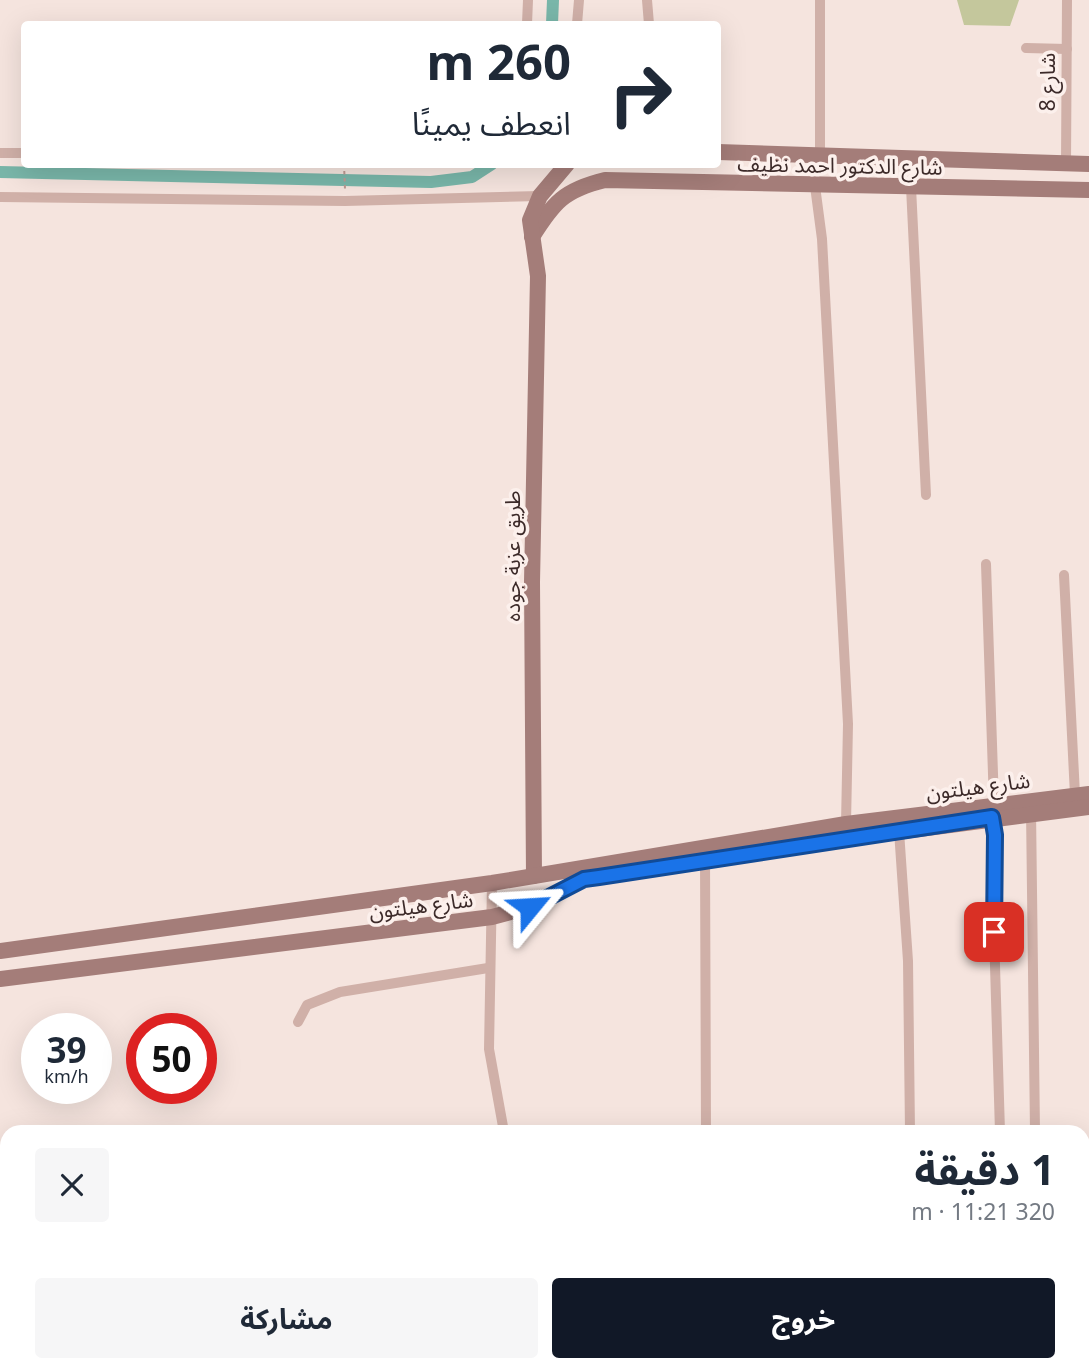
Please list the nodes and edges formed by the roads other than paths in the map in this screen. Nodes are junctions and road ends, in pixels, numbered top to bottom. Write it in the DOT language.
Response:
graph roads {
  1 [pos="528,0"];
  2 [pos="579,0"];
  3 [pos="647,0"];
  4 [pos="820,0"];
  5 [pos="1067,0"];
  6 [pos="527,21"];
  7 [pos="577,21"];
  8 [pos="649,21"];
  9 [pos="1026,48"];
  10 [pos="1067,50"];
  11 [pos="721,152"];
  12 [pos="0,153"];
  13 [pos="21,153"];
  14 [pos="819,157"];
  15 [pos="1011,162"];
  16 [pos="1066,164"];
  17 [pos="1089,164"];
  18 [pos="563,168"];
  19 [pos="568,168"];
  20 [pos="579,186"];
  21 [pos="817,186"];
  22 [pos="911,187"];
  23 [pos="1011,190"];
  24 [pos="1089,190"];
  25 [pos="540,196"];
  26 [pos="0,197"];
  27 [pos="532,237"];
  28 [pos="926,495"];
  29 [pos="986,564"];
  30 [pos="1064,575"];
  31 [pos="1082,794"];
  32 [pos="1031,806"];
  33 [pos="1089,807"];
  34 [pos="993,811"];
  35 [pos="846,830"];
  36 [pos="899,831"];
  37 [pos="705,853"];
  38 [pos="534,876"];
  39 [pos="492,883"];
  40 [pos="492,917"];
  41 [pos="0,951"];
  42 [pos="488,968"];
  43 [pos="0,979"];
  44 [pos="298,1022"];
  45 [pos="503,1125"];
  46 [pos="706,1125"];
  47 [pos="910,1125"];
  48 [pos="1000,1125"];
  49 [pos="1035,1125"];
  1 -- 6 [label="street"];
  2 -- 7 [label="street"];
  3 -- 8 [label="street"];
  4 -- 14 [label="street"];
  5 -- 10 [label="street, شارع 8"];
  9 -- 10 [label="street"];
  10 -- 16 [label="street, شارع 8"];
  11 -- 14 [label="main road, شارع الدكتور احمد نظيف"];
  12 -- 13 [label="street"];
  14 -- 15 [label="main road, شارع الدكتور احمد نظيف"];
  14 -- 21 [label="main road"];
  15 -- 16 [label="main road, شارع الدكتور احمد نظيف"];
  15 -- 23 [label="main road"];
  16 -- 17 [label="main road, شارع الدكتور احمد نظيف"];
  18 -- 25 [label="main road"];
  19 -- 20 [label="main road"];
  20 -- 21 [label="main road, شارع الدكتور احمد نظيف"];
  20 -- 27 [label="main road, شارع الدكتور احمد نظيف"];
  21 -- 22 [label="main road, شارع الدكتور احمد نظيف"];
  21 -- 35 [label="street"];
  22 -- 23 [label="main road, شارع الدكتور احمد نظيف"];
  22 -- 28 [label="street"];
  23 -- 24 [label="main road, شارع الدكتور احمد نظيف"];
  25 -- 26 [label="street"];
  25 -- 27 [label="main road"];
  27 -- 38 [label="main road, طريق عزبة جوده"];
  29 -- 34 [label="street"];
  30 -- 31 [label="street"];
  31 -- 32 [label="main road, شارع هيلتون"];
  32 -- 33 [label="main road, شارع هيلتون"];
  32 -- 34 [label="main road, شارع هيلتون"];
  32 -- 49 [label="street"];
  34 -- 35 [label="main road, شارع هيلتون"];
  34 -- 36 [label="main road, شارع هيلتون"];
  34 -- 48 [label="street"];
  35 -- 36 [label="main road, شارع هيلتون"];
  35 -- 37 [label="main road, شارع هيلتون"];
  36 -- 47 [label="street"];
  37 -- 38 [label="main road, شارع هيلتون"];
  37 -- 40 [label="main road, شارع هيلتون"];
  37 -- 46 [label="street"];
  38 -- 39 [label="main road, شارع هيلتون"];
  39 -- 40 [label="street"];
  39 -- 41 [label="main road, شارع هيلتون"];
  40 -- 42 [label="street"];
  40 -- 43 [label="main road, شارع هيلتون"];
  42 -- 44 [label="street"];
  42 -- 45 [label="street"];
}
